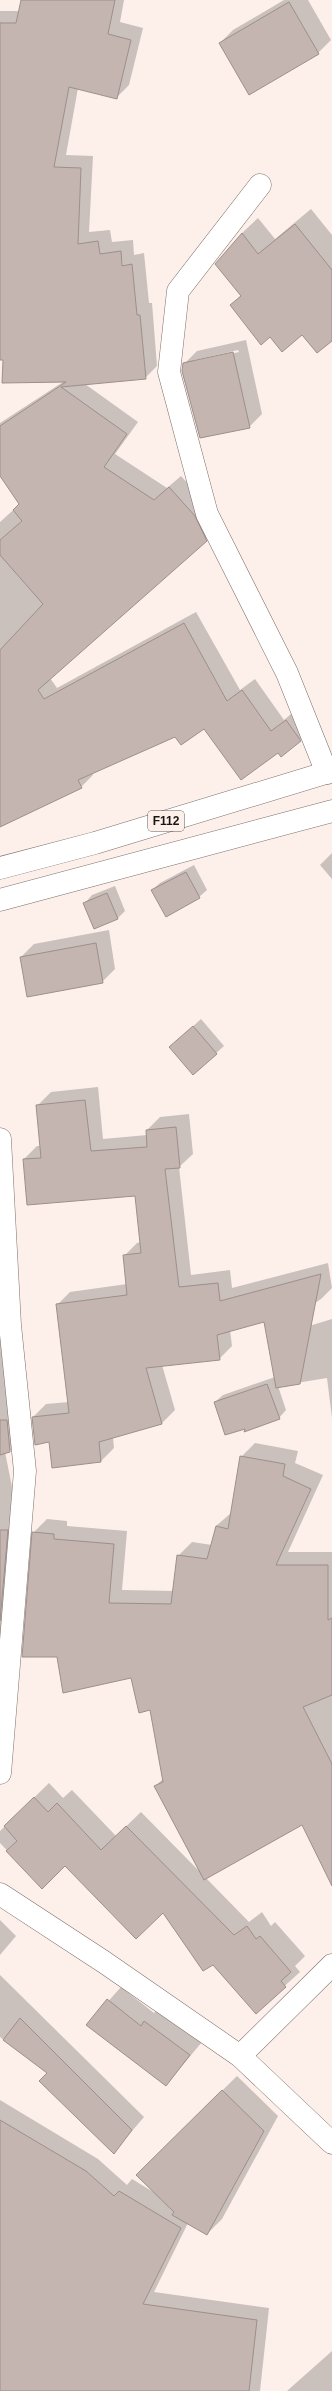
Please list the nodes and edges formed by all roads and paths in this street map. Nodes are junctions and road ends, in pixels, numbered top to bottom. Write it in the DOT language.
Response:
graph roads {
  1 [pos="260,185"];
  2 [pos="330,772"];
  3 [pos="332,811"];
  4 [pos="0,868"];
  5 [pos="0,900"];
  6 [pos="0,1139"];
  7 [pos="0,1773"];
  8 [pos="0,1894"];
  9 [pos="332,1965"];
  10 [pos="240,2056"];
  11 [pos="332,2143"];
  1 -- 2 [label="street"];
  2 -- 4 [label="street, F112"];
  3 -- 5 [label="street"];
  6 -- 7 [label="street"];
  8 -- 10 [label="street"];
  9 -- 10 [label="street"];
  10 -- 11 [label="street"];
}
